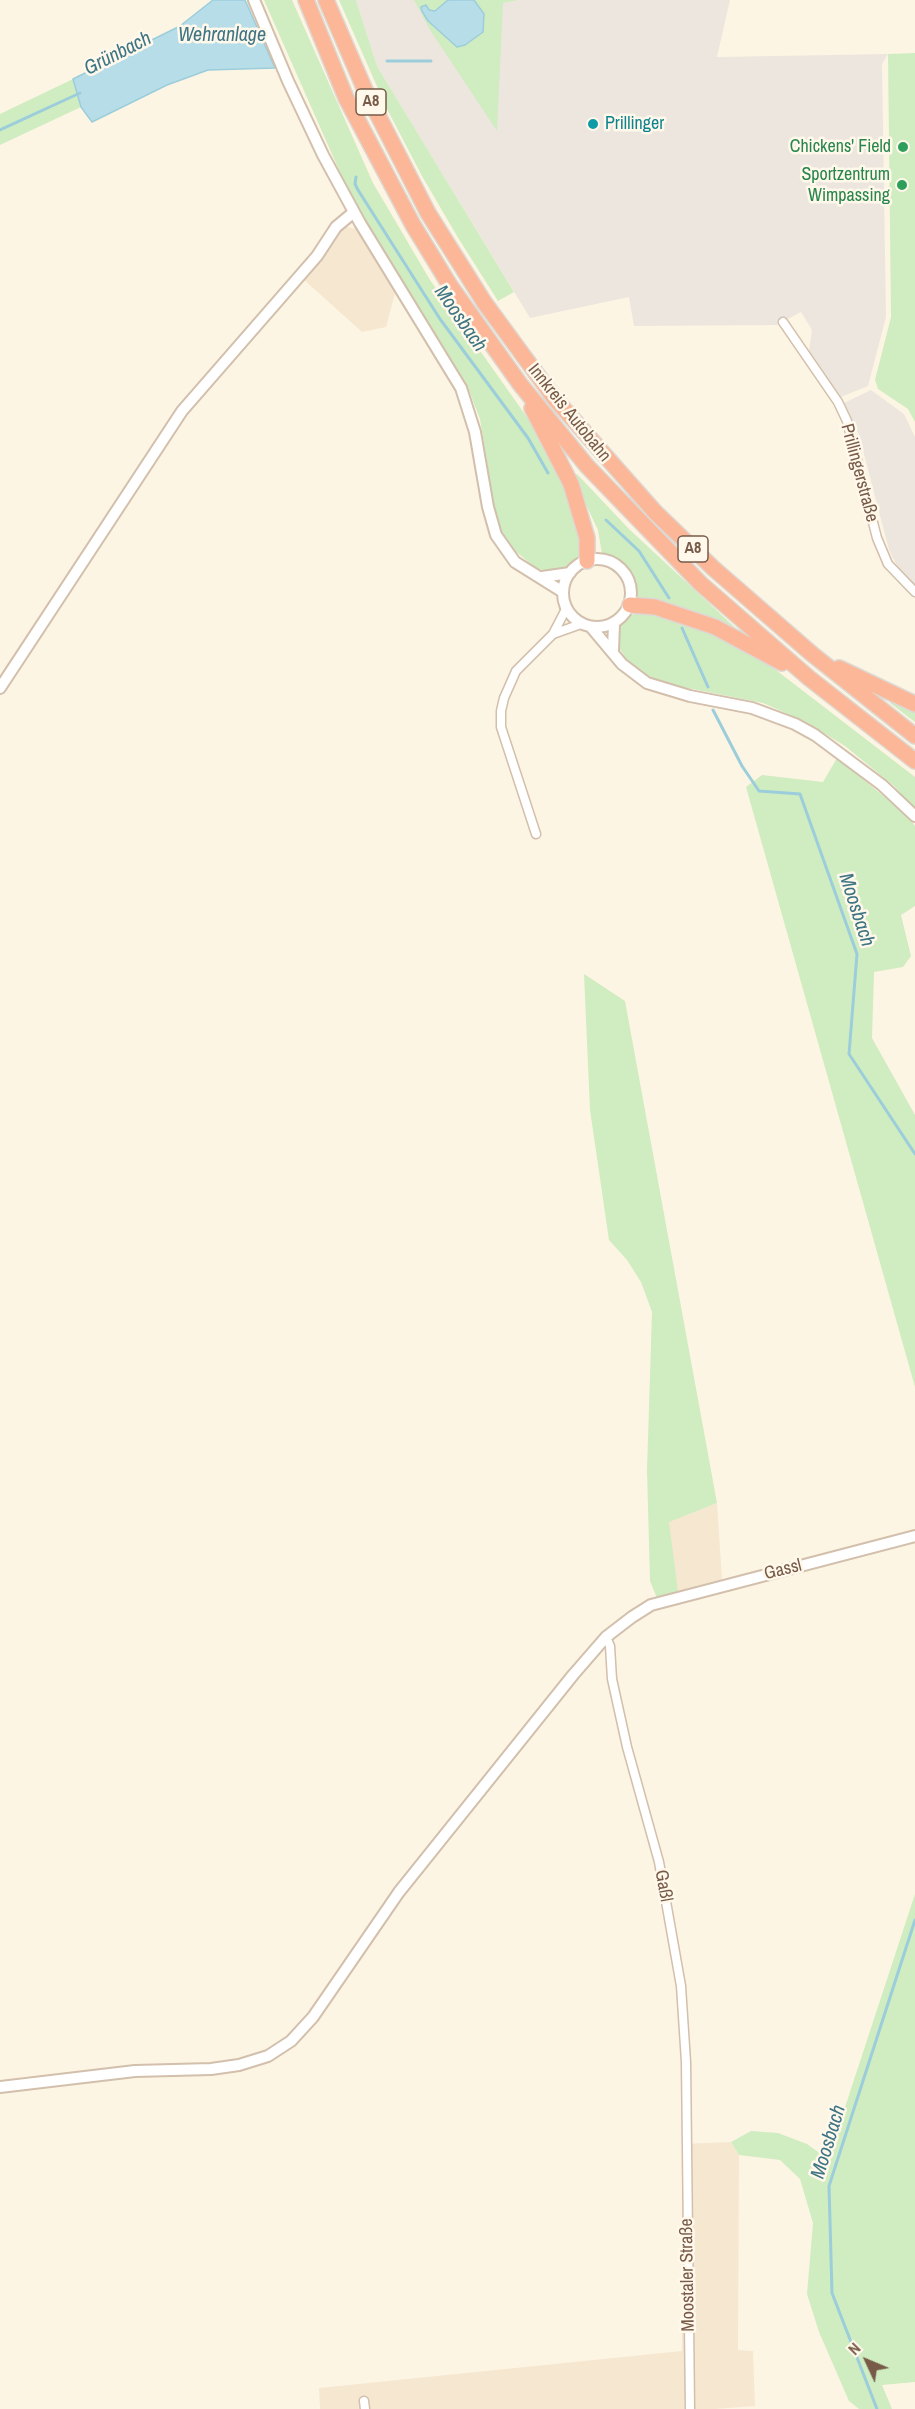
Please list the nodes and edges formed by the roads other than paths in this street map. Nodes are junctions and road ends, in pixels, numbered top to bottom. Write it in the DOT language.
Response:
graph roads {
  1 [pos="254,0"];
  2 [pos="306,0"];
  3 [pos="326,0"];
  4 [pos="354,212"];
  5 [pos="783,322"];
  6 [pos="520,384"];
  7 [pos="587,561"];
  8 [pos="570,573"];
  9 [pos="542,576"];
  10 [pos="563,592"];
  11 [pos="915,592"];
  12 [pos="630,605"];
  13 [pos="566,609"];
  14 [pos="614,624"];
  15 [pos="586,626"];
  16 [pos="553,634"];
  17 [pos="613,650"];
  18 [pos="812,654"];
  19 [pos="809,678"];
  20 [pos="0,688"];
  21 [pos="915,704"];
  22 [pos="915,736"];
  23 [pos="915,761"];
  24 [pos="915,816"];
  25 [pos="536,834"];
  26 [pos="915,1536"];
  27 [pos="606,1638"];
  28 [pos="0,2087"];
  29 [pos="686,2141"];
  30 [pos="690,2409"];
  1 -- 4 [label="street"];
  2 -- 6 [label="highway, Innkreis Autobahn / A8"];
  3 -- 18 [label="highway, Innkreis Autobahn / A8"];
  4 -- 9 [label="street"];
  4 -- 20 [label="street"];
  5 -- 11 [label="street, Prillingerstraße"];
  6 -- 7 [label="highway"];
  6 -- 19 [label="highway, Innkreis Autobahn / A8"];
  7 -- 8 [label="street"];
  7 -- 12 [label="street"];
  8 -- 9 [label="street"];
  8 -- 10 [label="street"];
  9 -- 10 [label="street"];
  10 -- 13 [label="street"];
  12 -- 14 [label="street"];
  12 -- 19 [label="highway"];
  13 -- 15 [label="street"];
  13 -- 16 [label="street"];
  14 -- 15 [label="street"];
  14 -- 17 [label="street"];
  15 -- 16 [label="street"];
  15 -- 17 [label="street"];
  16 -- 25 [label="street"];
  17 -- 24 [label="street"];
  18 -- 21 [label="highway"];
  18 -- 22 [label="highway, Innkreis Autobahn / A8"];
  19 -- 23 [label="highway, Innkreis Autobahn / A8"];
  26 -- 27 [label="street, Gassl"];
  27 -- 28 [label="street"];
  27 -- 29 [label="street, Gaßl"];
  29 -- 30 [label="street, Moostaler Straße"];
}
